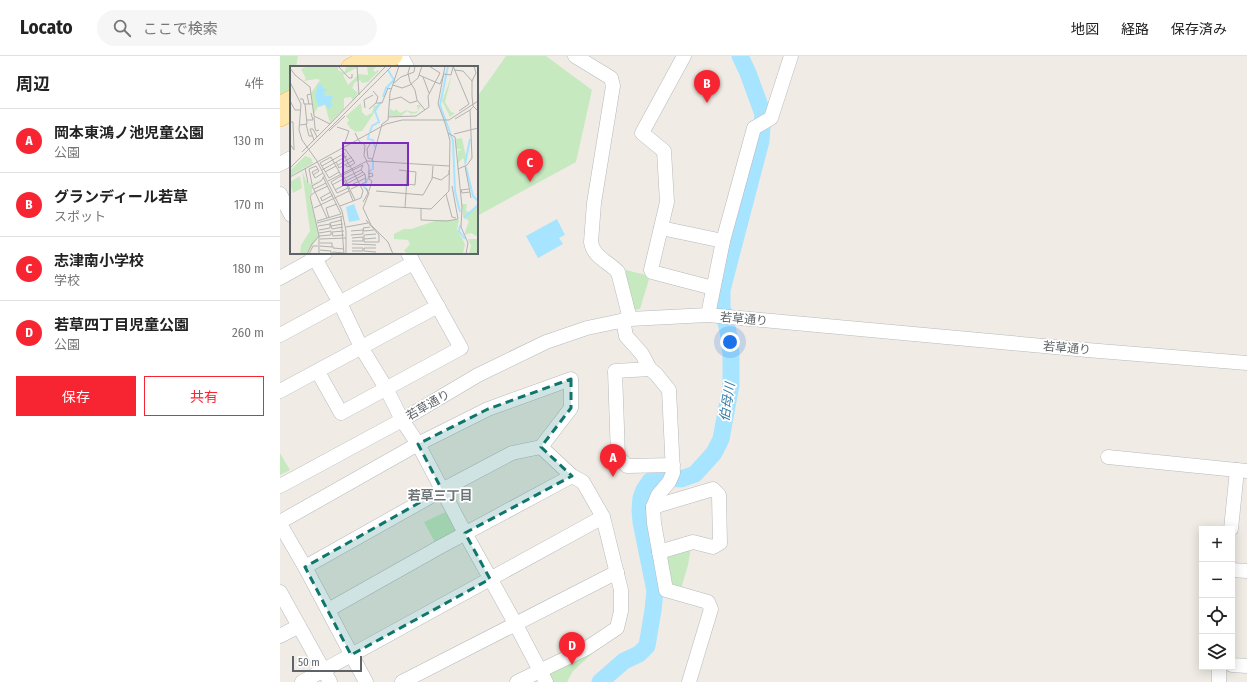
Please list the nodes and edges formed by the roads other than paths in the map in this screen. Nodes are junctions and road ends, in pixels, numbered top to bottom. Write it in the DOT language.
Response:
graph roads {
  1 [pos="371,56"];
  2 [pos="394,56"];
  3 [pos="401,56"];
  4 [pos="575,56"];
  5 [pos="684,56"];
  6 [pos="791,56"];
  7 [pos="352,66"];
  8 [pos="376,66"];
  9 [pos="406,66"];
  10 [pos="290,99"];
  11 [pos="280,104"];
  12 [pos="290,113"];
  13 [pos="280,118"];
  14 [pos="290,159"];
  15 [pos="280,164"];
  16 [pos="280,194"];
  17 [pos="290,213"];
  18 [pos="290,216"];
  19 [pos="280,221"];
  20 [pos="661,228"];
  21 [pos="723,241"];
  22 [pos="317,255"];
  23 [pos="411,258"];
  24 [pos="280,278"];
  25 [pos="713,288"];
  26 [pos="340,303"];
  27 [pos="438,306"];
  28 [pos="718,316"];
  29 [pos="627,319"];
  30 [pos="280,335"];
  31 [pos="361,347"];
  32 [pos="1247,362"];
  33 [pos="650,369"];
  34 [pos="318,372"];
  35 [pos="386,388"];
  36 [pos="280,391"];
  37 [pos="402,420"];
  38 [pos="418,444"];
  39 [pos="541,447"];
  40 [pos="1108,457"];
  41 [pos="1242,470"];
  42 [pos="672,474"];
  43 [pos="572,476"];
  44 [pos="280,486"];
  45 [pos="442,490"];
  46 [pos="653,507"];
  47 [pos="603,517"];
  48 [pos="280,523"];
  49 [pos="1232,526"];
  50 [pos="465,533"];
  51 [pos="659,552"];
  52 [pos="305,567"];
  53 [pos="1235,570"];
  54 [pos="1247,571"];
  55 [pos="617,572"];
  56 [pos="490,579"];
  57 [pos="280,592"];
  58 [pos="328,610"];
  59 [pos="515,623"];
  60 [pos="299,626"];
  61 [pos="280,636"];
  62 [pos="351,655"];
  63 [pos="1235,665"];
  64 [pos="1247,666"];
  65 [pos="1220,670"];
  66 [pos="326,676"];
  67 [pos="543,676"];
  68 [pos="302,682"];
  69 [pos="366,682"];
  70 [pos="402,682"];
  71 [pos="517,682"];
  72 [pos="689,682"];
  73 [pos="1219,682"];
  1 -- 7 [label="main road"];
  2 -- 8 [label="main road"];
  3 -- 9 [label="street"];
  4 -- 29 [label="street"];
  5 -- 20 [label="street"];
  6 -- 21 [label="street"];
  10 -- 11 [label="main road"];
  12 -- 13 [label="main road"];
  14 -- 15 [label="street"];
  16 -- 17 [label="street"];
  18 -- 19 [label="street"];
  20 -- 21 [label="street"];
  20 -- 25 [label="street"];
  21 -- 25 [label="street"];
  22 -- 24 [label="street"];
  22 -- 26 [label="street"];
  23 -- 26 [label="street"];
  23 -- 27 [label="street"];
  25 -- 28 [label="street"];
  26 -- 30 [label="street"];
  26 -- 31 [label="street"];
  27 -- 31 [label="street"];
  27 -- 35 [label="street"];
  28 -- 29 [label="street, 若草通り"];
  28 -- 32 [label="street, 若草通り"];
  29 -- 33 [label="street"];
  29 -- 37 [label="street, 若草通り"];
  31 -- 34 [label="street"];
  31 -- 35 [label="street"];
  33 -- 42 [label="street"];
  33 -- 42 [label="street"];
  34 -- 35 [label="street"];
  34 -- 36 [label="street"];
  35 -- 37 [label="street"];
  37 -- 38 [label="street"];
  37 -- 44 [label="street, 若草通り"];
  38 -- 39 [label="street"];
  38 -- 45 [label="street"];
  38 -- 48 [label="street"];
  39 -- 43 [label="street"];
  39 -- 45 [label="street"];
  40 -- 41 [label="street"];
  41 -- 49 [label="street"];
  42 -- 46 [label="street"];
  43 -- 47 [label="street"];
  43 -- 50 [label="street"];
  45 -- 50 [label="street"];
  45 -- 52 [label="street"];
  46 -- 51 [label="street"];
  46 -- 51 [label="street"];
  47 -- 55 [label="street"];
  47 -- 56 [label="street"];
  48 -- 52 [label="street"];
  50 -- 56 [label="street"];
  50 -- 58 [label="street"];
  51 -- 72 [label="street"];
  52 -- 58 [label="street"];
  53 -- 54 [label="street"];
  55 -- 59 [label="street"];
  55 -- 67 [label="street"];
  56 -- 59 [label="street"];
  56 -- 62 [label="street"];
  57 -- 60 [label="street"];
  58 -- 62 [label="street"];
  59 -- 67 [label="street"];
  59 -- 70 [label="street"];
  60 -- 61 [label="street"];
  60 -- 66 [label="street"];
  62 -- 66 [label="street"];
  62 -- 69 [label="street"];
  63 -- 64 [label="street"];
  65 -- 73 [label="street"];
  66 -- 68 [label="street"];
  67 -- 71 [label="street"];
}
